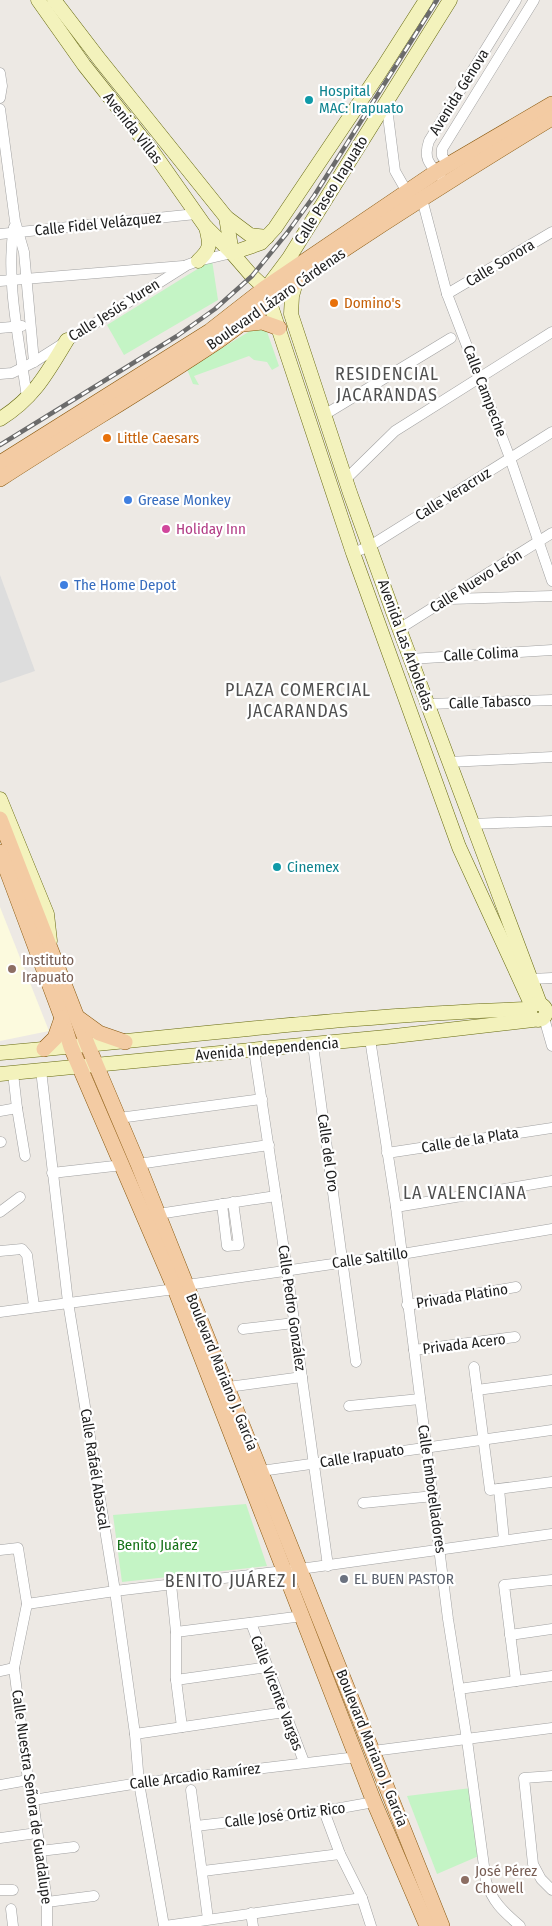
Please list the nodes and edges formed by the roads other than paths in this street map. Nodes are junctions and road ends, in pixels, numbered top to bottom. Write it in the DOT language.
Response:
graph roads {
  1 [pos="38,0"];
  2 [pos="54,0"];
  3 [pos="426,0"];
  4 [pos="450,0"];
  5 [pos="516,0"];
  6 [pos="531,4"];
  7 [pos="0,73"];
  8 [pos="1,86"];
  9 [pos="0,98"];
  10 [pos="386,100"];
  11 [pos="552,104"];
  12 [pos="0,109"];
  13 [pos="552,118"];
  14 [pos="438,172"];
  15 [pos="407,192"];
  16 [pos="422,199"];
  17 [pos="196,214"];
  18 [pos="226,217"];
  19 [pos="388,221"];
  20 [pos="205,226"];
  21 [pos="552,232"];
  22 [pos="16,233"];
  23 [pos="0,234"];
  24 [pos="267,237"];
  25 [pos="232,253"];
  26 [pos="192,263"];
  27 [pos="26,279"];
  28 [pos="13,280"];
  29 [pos="298,280"];
  30 [pos="0,281"];
  31 [pos="447,294"];
  32 [pos="268,295"];
  33 [pos="242,324"];
  34 [pos="30,325"];
  35 [pos="17,326"];
  36 [pos="0,328"];
  37 [pos="279,328"];
  38 [pos="552,332"];
  39 [pos="451,338"];
  40 [pos="67,340"];
  41 [pos="21,354"];
  42 [pos="34,357"];
  43 [pos="23,368"];
  44 [pos="12,373"];
  45 [pos="0,374"];
  46 [pos="480,376"];
  47 [pos="0,380"];
  48 [pos="128,384"];
  49 [pos="27,398"];
  50 [pos="117,405"];
  51 [pos="324,415"];
  52 [pos="0,419"];
  53 [pos="552,432"];
  54 [pos="510,458"];
  55 [pos="0,463"];
  56 [pos="0,479"];
  57 [pos="346,479"];
  58 [pos="350,493"];
  59 [pos="336,498"];
  60 [pos="552,533"];
  61 [pos="539,541"];
  62 [pos="370,546"];
  63 [pos="353,553"];
  64 [pos="552,581"];
  65 [pos="552,596"];
  66 [pos="449,599"];
  67 [pos="399,629"];
  68 [pos="552,650"];
  69 [pos="410,659"];
  70 [pos="552,700"];
  71 [pos="428,704"];
  72 [pos="552,757"];
  73 [pos="449,762"];
  74 [pos="0,799"];
  75 [pos="462,800"];
  76 [pos="444,805"];
  77 [pos="0,819"];
  78 [pos="552,821"];
  79 [pos="472,824"];
  80 [pos="0,852"];
  81 [pos="0,873"];
  82 [pos="45,955"];
  83 [pos="552,978"];
  84 [pos="531,979"];
  85 [pos="455,1012"];
  86 [pos="540,1012"];
  87 [pos="69,1017"];
  88 [pos="341,1021"];
  89 [pos="457,1029"];
  90 [pos="370,1039"];
  91 [pos="125,1042"];
  92 [pos="343,1042"];
  93 [pos="312,1045"];
  94 [pos="88,1046"];
  95 [pos="552,1046"];
  96 [pos="71,1047"];
  97 [pos="44,1049"];
  98 [pos="254,1050"];
  99 [pos="0,1053"];
  100 [pos="96,1065"];
  101 [pos="79,1066"];
  102 [pos="41,1070"];
  103 [pos="7,1073"];
  104 [pos="262,1099"];
  105 [pos="17,1108"];
  106 [pos="0,1111"];
  107 [pos="119,1118"];
  108 [pos="552,1128"];
  109 [pos="268,1145"];
  110 [pos="387,1153"];
  111 [pos="25,1156"];
  112 [pos="138,1164"];
  113 [pos="123,1166"];
  114 [pos="52,1173"];
  115 [pos="552,1181"];
  116 [pos="276,1196"];
  117 [pos="20,1197"];
  118 [pos="233,1202"];
  119 [pos="222,1204"];
  120 [pos="396,1207"];
  121 [pos="0,1212"];
  122 [pos="158,1214"];
  123 [pos="552,1229"];
  124 [pos="0,1251"];
  125 [pos="402,1254"];
  126 [pos="343,1261"];
  127 [pos="287,1270"];
  128 [pos="181,1287"];
  129 [pos="516,1288"];
  130 [pos="68,1302"];
  131 [pos="407,1305"];
  132 [pos="34,1306"];
  133 [pos="0,1312"];
  134 [pos="294,1323"];
  135 [pos="243,1329"];
  136 [pos="515,1337"];
  137 [pos="414,1350"];
  138 [pos="356,1362"];
  139 [pos="474,1367"];
  140 [pos="302,1377"];
  141 [pos="552,1380"];
  142 [pos="228,1387"];
  143 [pos="477,1390"];
  144 [pos="420,1399"];
  145 [pos="349,1406"];
  146 [pos="552,1430"];
  147 [pos="483,1440"];
  148 [pos="426,1447"];
  149 [pos="313,1464"];
  150 [pos="261,1471"];
  151 [pos="552,1482"];
  152 [pos="499,1489"];
  153 [pos="434,1496"];
  154 [pos="363,1503"];
  155 [pos="552,1534"];
  156 [pos="504,1540"];
  157 [pos="440,1548"];
  158 [pos="0,1550"];
  159 [pos="328,1566"];
  160 [pos="293,1570"];
  161 [pos="552,1580"];
  162 [pos="170,1584"];
  163 [pos="115,1591"];
  164 [pos="27,1604"];
  165 [pos="302,1616"];
  166 [pos="250,1623"];
  167 [pos="552,1629"];
  168 [pos="176,1632"];
  169 [pos="510,1635"];
  170 [pos="268,1667"];
  171 [pos="14,1668"];
  172 [pos="0,1671"];
  173 [pos="552,1676"];
  174 [pos="176,1680"];
  175 [pos="516,1681"];
  176 [pos="459,1689"];
  177 [pos="285,1712"];
  178 [pos="182,1727"];
  179 [pos="552,1728"];
  180 [pos="135,1734"];
  181 [pos="468,1740"];
  182 [pos="373,1751"];
  183 [pos="357,1757"];
  184 [pos="304,1762"];
  185 [pos="552,1776"];
  186 [pos="28,1780"];
  187 [pos="139,1783"];
  188 [pos="0,1785"];
  189 [pos="191,1790"];
  190 [pos="33,1800"];
  191 [pos="374,1802"];
  192 [pos="324,1811"];
  193 [pos="196,1826"];
  194 [pos="38,1833"];
  195 [pos="0,1838"];
  196 [pos="74,1847"];
  197 [pos="40,1851"];
  198 [pos="340,1854"];
  199 [pos="203,1872"];
  200 [pos="551,1888"];
  201 [pos="0,1890"];
  202 [pos="13,1890"];
  203 [pos="94,1896"];
  204 [pos="362,1898"];
  205 [pos="48,1902"];
  206 [pos="11,1909"];
  207 [pos="251,1913"];
  208 [pos="208,1919"];
  209 [pos="13,1926"];
  210 [pos="47,1926"];
  211 [pos="164,1926"];
  212 [pos="253,1926"];
  213 [pos="371,1926"];
  214 [pos="426,1926"];
  215 [pos="442,1926"];
  216 [pos="520,1926"];
  1 -- 17 [label="street, Avenida Villas"];
  2 -- 18 [label="street, Avenida Villas"];
  3 -- 24 [label="street, Calle Paseo Irapuato"];
  4 -- 10 [label="street, Calle Paseo Irapuato"];
  5 -- 6 [label="street"];
  5 -- 14 [label="street, Avenida Génova"];
  6 -- 14 [label="street, Avenida Génova"];
  7 -- 8 [label="street"];
  8 -- 9 [label="street"];
  10 -- 15 [label="street"];
  10 -- 32 [label="street, Calle Paseo Irapuato"];
  11 -- 14 [label="main road, Boulevard Lázaro Cárdenas"];
  12 -- 22 [label="street"];
  13 -- 14 [label="main road, Boulevard Lázaro Cárdenas"];
  14 -- 15 [label="main road, Boulevard Lázaro Cárdenas"];
  14 -- 16 [label="main road, Boulevard Lázaro Cárdenas"];
  15 -- 19 [label="main road"];
  15 -- 32 [label="main road, Boulevard Lázaro Cárdenas"];
  16 -- 19 [label="main road, Boulevard Lázaro Cárdenas"];
  16 -- 31 [label="street, Calle Campeche"];
  17 -- 20 [label="street, Avenida Villas"];
  17 -- 22 [label="street, Calle Fidel Velázquez"];
  18 -- 24 [label="street"];
  18 -- 25 [label="street, Avenida Villas"];
  19 -- 29 [label="main road, Boulevard Lázaro Cárdenas"];
  20 -- 25 [label="street, Avenida Villas"];
  20 -- 26 [label="street"];
  21 -- 31 [label="street, Calle Sonora"];
  22 -- 23 [label="street, Calle Fidel Velázquez"];
  22 -- 27 [label="street"];
  22 -- 28 [label="street"];
  24 -- 25 [label="street, Calle Paseo Irapuato"];
  25 -- 26 [label="street, Calle Jesús Yuren"];
  25 -- 32 [label="street, Avenida Villas"];
  26 -- 27 [label="street"];
  26 -- 40 [label="street, Calle Jesús Yuren"];
  27 -- 28 [label="street"];
  27 -- 34 [label="street"];
  28 -- 30 [label="street"];
  28 -- 35 [label="street"];
  29 -- 32 [label="main road, Boulevard Lázaro Cárdenas"];
  29 -- 51 [label="street, Avenida Las Arboledas"];
  31 -- 46 [label="street, Calle Campeche"];
  32 -- 33 [label="main road, Boulevard Lázaro Cárdenas"];
  32 -- 37 [label="street, Avenida Las Arboledas"];
  32 -- 48 [label="main road, Boulevard Lázaro Cárdenas"];
  33 -- 37 [label="main road"];
  33 -- 50 [label="main road, Boulevard Lázaro Cárdenas"];
  34 -- 35 [label="street"];
  34 -- 42 [label="street"];
  35 -- 36 [label="street"];
  35 -- 41 [label="street"];
  37 -- 59 [label="street, Avenida Las Arboledas"];
  38 -- 46 [label="street"];
  39 -- 51 [label="street"];
  40 -- 42 [label="street, Calle Jesús Yuren"];
  40 -- 49 [label="street"];
  41 -- 42 [label="street"];
  41 -- 43 [label="street"];
  42 -- 43 [label="street, Calle Jesús Yuren"];
  43 -- 44 [label="street, Calle Jesús Yuren"];
  43 -- 49 [label="street"];
  44 -- 45 [label="street, Calle Jesús Yuren"];
  44 -- 47 [label="street"];
  46 -- 54 [label="street, Calle Campeche"];
  46 -- 57 [label="street"];
  48 -- 50 [label="main road"];
  48 -- 55 [label="main road, Boulevard Lázaro Cárdenas"];
  49 -- 52 [label="street"];
  50 -- 56 [label="main road, Boulevard Lázaro Cárdenas"];
  51 -- 57 [label="street, Avenida Las Arboledas"];
  53 -- 54 [label="street, Calle Veracruz"];
  54 -- 61 [label="street, Calle Campeche"];
  54 -- 62 [label="street, Calle Veracruz"];
  57 -- 58 [label="street, Avenida Las Arboledas"];
  58 -- 59 [label="street"];
  58 -- 62 [label="street, Avenida Las Arboledas"];
  59 -- 63 [label="street, Avenida Las Arboledas"];
  60 -- 61 [label="street, Calle Nuevo León"];
  61 -- 64 [label="street, Calle Campeche"];
  61 -- 66 [label="street, Calle Nuevo León"];
  62 -- 63 [label="street, Calle Veracruz"];
  62 -- 67 [label="street, Avenida Las Arboledas"];
  63 -- 76 [label="street, Avenida Las Arboledas"];
  65 -- 66 [label="street"];
  66 -- 67 [label="street, Calle Nuevo León"];
  67 -- 69 [label="street, Avenida Las Arboledas"];
  68 -- 69 [label="street, Calle Colima"];
  69 -- 71 [label="street, Avenida Las Arboledas"];
  70 -- 71 [label="street, Calle Tabasco"];
  71 -- 73 [label="street, Avenida Las Arboledas"];
  72 -- 73 [label="street"];
  73 -- 75 [label="street, Avenida Las Arboledas"];
  74 -- 82 [label="street"];
  75 -- 76 [label="street"];
  75 -- 79 [label="street, Avenida Las Arboledas"];
  76 -- 86 [label="street, Avenida Las Arboledas"];
  77 -- 82 [label="main road, Boulevard Mariano J. García"];
  78 -- 79 [label="street"];
  79 -- 84 [label="street, Avenida Las Arboledas"];
  80 -- 82 [label="main road, Boulevard Mariano J. García"];
  81 -- 82 [label="street"];
  82 -- 87 [label="main road, Boulevard Mariano J. García"];
  83 -- 84 [label="street"];
  84 -- 86 [label="street, Avenida Las Arboledas"];
  85 -- 86 [label="street, Avenida Independencia"];
  85 -- 88 [label="street, Avenida Independencia"];
  85 -- 89 [label="street"];
  86 -- 89 [label="street, Avenida Independencia"];
  86 -- 95 [label="street"];
  87 -- 91 [label="main road"];
  87 -- 94 [label="main road, Boulevard Mariano J. García"];
  87 -- 96 [label="main road, Boulevard Mariano J. García"];
  87 -- 97 [label="main road"];
  88 -- 91 [label="street, Avenida Independencia"];
  88 -- 92 [label="street"];
  89 -- 90 [label="street, Avenida Independencia"];
  90 -- 92 [label="street, Avenida Independencia"];
  90 -- 110 [label="street, Calle Embotelladores"];
  91 -- 94 [label="street, Avenida Independencia"];
  92 -- 93 [label="street, Avenida Independencia"];
  93 -- 98 [label="street, Avenida Independencia"];
  93 -- 126 [label="street, Calle del Oro"];
  94 -- 96 [label="street, Avenida Independencia"];
  94 -- 100 [label="main road, Boulevard Mariano J. García"];
  96 -- 97 [label="street, Avenida Independencia"];
  96 -- 101 [label="main road, Boulevard Mariano J. García"];
  97 -- 99 [label="street, Avenida Independencia"];
  98 -- 100 [label="street, Avenida Independencia"];
  98 -- 104 [label="street, Calle Pedro González"];
  100 -- 101 [label="street, Avenida Independencia"];
  100 -- 107 [label="main road, Boulevard Mariano J. García"];
  101 -- 102 [label="street, Avenida Independencia"];
  101 -- 113 [label="main road, Boulevard Mariano J. García"];
  102 -- 103 [label="street, Avenida Independencia"];
  102 -- 114 [label="street, Calle Rafaél Abascal"];
  103 -- 105 [label="street"];
  104 -- 107 [label="street"];
  104 -- 109 [label="street, Calle Pedro González"];
  105 -- 106 [label="street"];
  105 -- 111 [label="street"];
  107 -- 112 [label="main road, Boulevard Mariano J. García"];
  108 -- 110 [label="street, Calle de la Plata"];
  109 -- 112 [label="street"];
  109 -- 116 [label="street, Calle Pedro González"];
  110 -- 120 [label="street, Calle Embotelladores"];
  112 -- 122 [label="main road, Boulevard Mariano J. García"];
  113 -- 114 [label="street"];
  113 -- 128 [label="main road, Boulevard Mariano J. García"];
  114 -- 130 [label="street, Calle Rafaél Abascal"];
  115 -- 120 [label="street"];
  116 -- 118 [label="street"];
  116 -- 127 [label="street, Calle Pedro González"];
  117 -- 121 [label="street"];
  118 -- 119 [label="street"];
  118 -- 119 [label="street"];
  119 -- 122 [label="street"];
  120 -- 125 [label="street, Calle Embotelladores"];
  122 -- 128 [label="main road, Boulevard Mariano J. García"];
  123 -- 125 [label="street, Calle Saltillo"];
  124 -- 132 [label="street"];
  125 -- 126 [label="street, Calle Saltillo"];
  125 -- 131 [label="street, Calle Embotelladores"];
  126 -- 127 [label="street, Calle Saltillo"];
  126 -- 138 [label="street, Calle del Oro"];
  127 -- 128 [label="street, Calle Saltillo"];
  127 -- 134 [label="street, Calle Pedro González"];
  128 -- 130 [label="street, Calle Saltillo"];
  128 -- 142 [label="main road, Boulevard Mariano J. García"];
  128 -- 160 [label="main road, Boulevard Mariano J. García"];
  129 -- 131 [label="street, Privada Platino"];
  130 -- 132 [label="street, Calle Saltillo"];
  130 -- 163 [label="street, Calle Rafaél Abascal"];
  131 -- 137 [label="street, Calle Embotelladores"];
  132 -- 133 [label="street, Calle Saltillo"];
  134 -- 135 [label="street"];
  134 -- 140 [label="street, Calle Pedro González"];
  136 -- 137 [label="street, Privada Acero"];
  137 -- 144 [label="street, Calle Embotelladores"];
  139 -- 143 [label="street"];
  140 -- 142 [label="street"];
  140 -- 149 [label="street, Calle Pedro González"];
  141 -- 143 [label="street"];
  142 -- 150 [label="main road, Boulevard Mariano J. García"];
  143 -- 147 [label="street"];
  144 -- 145 [label="street"];
  144 -- 148 [label="street, Calle Embotelladores"];
  146 -- 147 [label="street, Calle Irapuato"];
  147 -- 148 [label="street, Calle Irapuato"];
  147 -- 152 [label="street"];
  148 -- 149 [label="street, Calle Irapuato"];
  148 -- 153 [label="street, Calle Embotelladores"];
  149 -- 150 [label="street, Calle Irapuato"];
  149 -- 159 [label="street, Calle Pedro González"];
  150 -- 160 [label="main road, Boulevard Mariano J. García"];
  151 -- 152 [label="street"];
  152 -- 156 [label="street"];
  153 -- 154 [label="street"];
  153 -- 157 [label="street, Calle Embotelladores"];
  155 -- 156 [label="street"];
  156 -- 157 [label="street"];
  157 -- 159 [label="street"];
  157 -- 176 [label="street, Calle Embotelladores"];
  158 -- 164 [label="street"];
  159 -- 160 [label="street"];
  160 -- 162 [label="street"];
  160 -- 165 [label="main road, Boulevard Mariano J. García"];
  160 -- 182 [label="main road, Boulevard Mariano J. García"];
  161 -- 169 [label="street"];
  162 -- 163 [label="street"];
  162 -- 168 [label="street"];
  163 -- 164 [label="street"];
  163 -- 180 [label="street, Calle Rafaél Abascal"];
  164 -- 171 [label="street, Calle Nuestra Señora de Guadalupe"];
  165 -- 166 [label="street"];
  165 -- 183 [label="main road, Boulevard Mariano J. García"];
  166 -- 168 [label="street"];
  166 -- 170 [label="street, Calle Vicente Vargas"];
  167 -- 169 [label="street"];
  168 -- 174 [label="street"];
  169 -- 175 [label="street"];
  170 -- 174 [label="street"];
  170 -- 177 [label="street, Calle Vicente Vargas"];
  171 -- 172 [label="street"];
  171 -- 186 [label="street, Calle Nuestra Señora de Guadalupe"];
  173 -- 175 [label="street"];
  174 -- 178 [label="street"];
  175 -- 176 [label="street"];
  176 -- 181 [label="street, Calle Embotelladores"];
  177 -- 178 [label="street"];
  177 -- 184 [label="street, Calle Vicente Vargas"];
  178 -- 180 [label="street"];
  179 -- 181 [label="street"];
  180 -- 187 [label="street, Calle Rafaél Abascal"];
  181 -- 182 [label="street"];
  181 -- 216 [label="street, Calle Embotelladores"];
  182 -- 215 [label="main road, Boulevard Mariano J. García"];
  183 -- 184 [label="street, Calle Arcadio Ramírez"];
  183 -- 191 [label="main road, Boulevard Mariano J. García"];
  184 -- 187 [label="street, Calle Arcadio Ramírez"];
  185 -- 200 [label="street"];
  186 -- 188 [label="street"];
  186 -- 190 [label="street, Calle Nuestra Señora de Guadalupe"];
  187 -- 190 [label="street, Calle Arcadio Ramírez"];
  187 -- 211 [label="street, Calle Rafaél Abascal"];
  189 -- 193 [label="street"];
  190 -- 194 [label="street, Calle Nuestra Señora de Guadalupe"];
  191 -- 192 [label="street, Calle José Ortiz Rico"];
  191 -- 214 [label="main road, Boulevard Mariano J. García"];
  192 -- 193 [label="street, Calle José Ortiz Rico"];
  192 -- 198 [label="street"];
  193 -- 199 [label="street"];
  194 -- 195 [label="street"];
  194 -- 197 [label="street, Calle Nuestra Señora de Guadalupe"];
  196 -- 197 [label="street"];
  197 -- 205 [label="street, Calle Nuestra Señora de Guadalupe"];
  198 -- 199 [label="street"];
  198 -- 204 [label="street"];
  199 -- 208 [label="street"];
  201 -- 202 [label="street"];
  203 -- 205 [label="street"];
  204 -- 207 [label="street"];
  204 -- 213 [label="street"];
  205 -- 210 [label="street, Calle Nuestra Señora de Guadalupe"];
  206 -- 209 [label="street"];
  207 -- 208 [label="street"];
  207 -- 212 [label="street"];
  208 -- 211 [label="street"];
}
